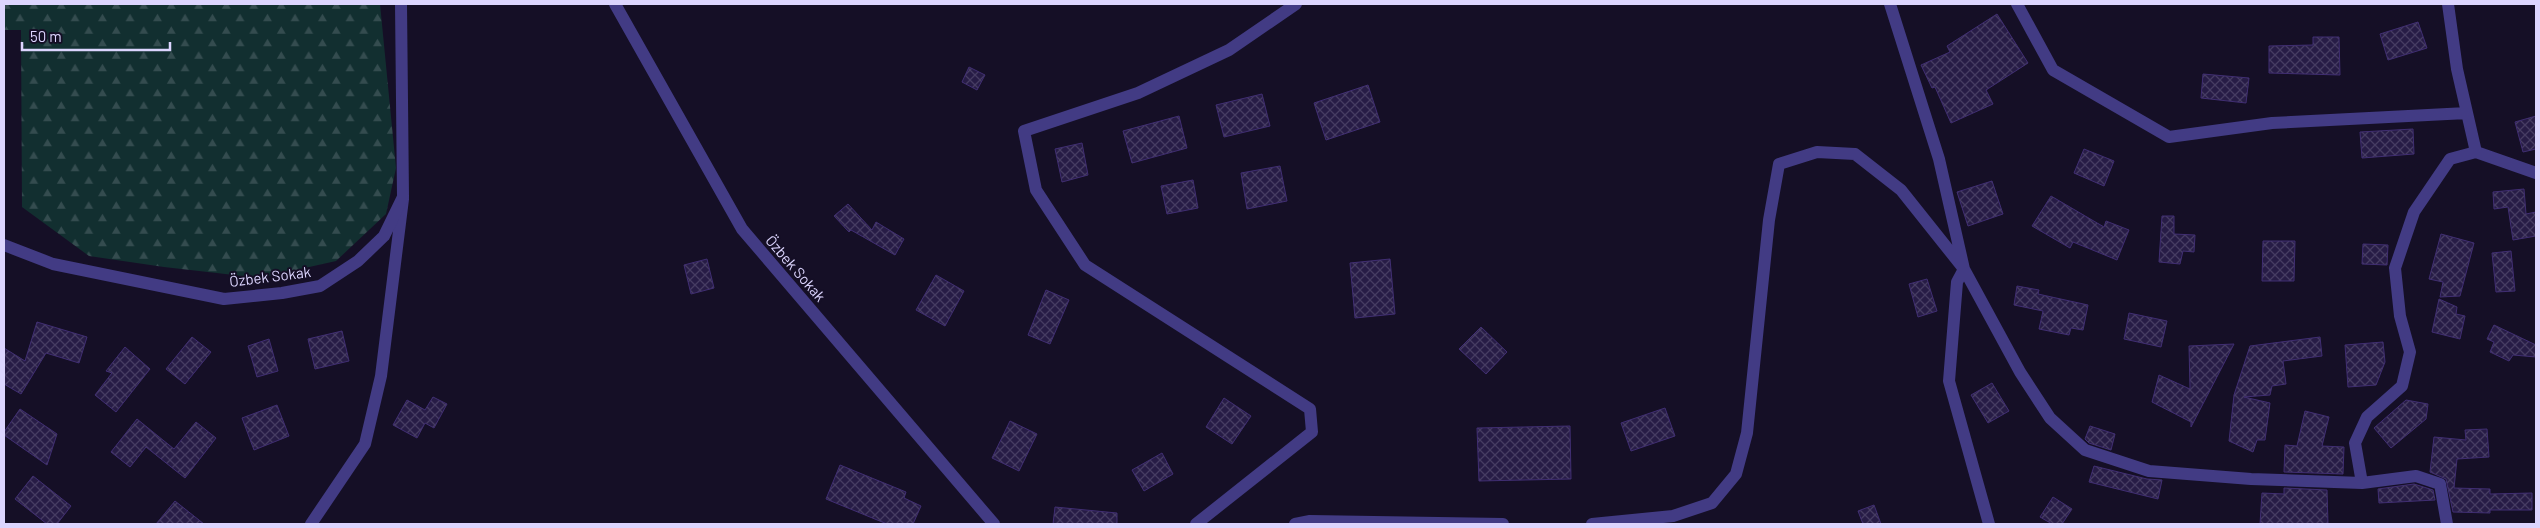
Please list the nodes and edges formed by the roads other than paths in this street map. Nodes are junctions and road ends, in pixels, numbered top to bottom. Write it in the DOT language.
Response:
graph roads {
  1 [pos="401,4"];
  2 [pos="615,4"];
  3 [pos="1296,4"];
  4 [pos="1890,4"];
  5 [pos="2017,4"];
  6 [pos="2448,4"];
  7 [pos="2467,113"];
  8 [pos="2476,152"];
  9 [pos="2536,173"];
  10 [pos="403,197"];
  11 [pos="4,245"];
  12 [pos="1964,269"];
  13 [pos="2362,483"];
  14 [pos="311,524"];
  15 [pos="994,524"];
  16 [pos="1196,524"];
  17 [pos="1295,524"];
  18 [pos="1503,524"];
  19 [pos="1592,524"];
  20 [pos="1989,524"];
  21 [pos="2447,524"];
  1 -- 10 [label="street, Özbek Sokak"];
  2 -- 15 [label="street, Özbek Sokak"];
  3 -- 16 [label="street"];
  4 -- 12 [label="street"];
  5 -- 7 [label="street"];
  6 -- 7 [label="street"];
  7 -- 8 [label="street"];
  8 -- 9 [label="street"];
  8 -- 13 [label="street"];
  10 -- 11 [label="street, Özbek Sokak"];
  10 -- 14 [label="street"];
  12 -- 13 [label="street"];
  12 -- 19 [label="street"];
  12 -- 20 [label="street"];
  13 -- 21 [label="street"];
  17 -- 18 [label="street"];
}
